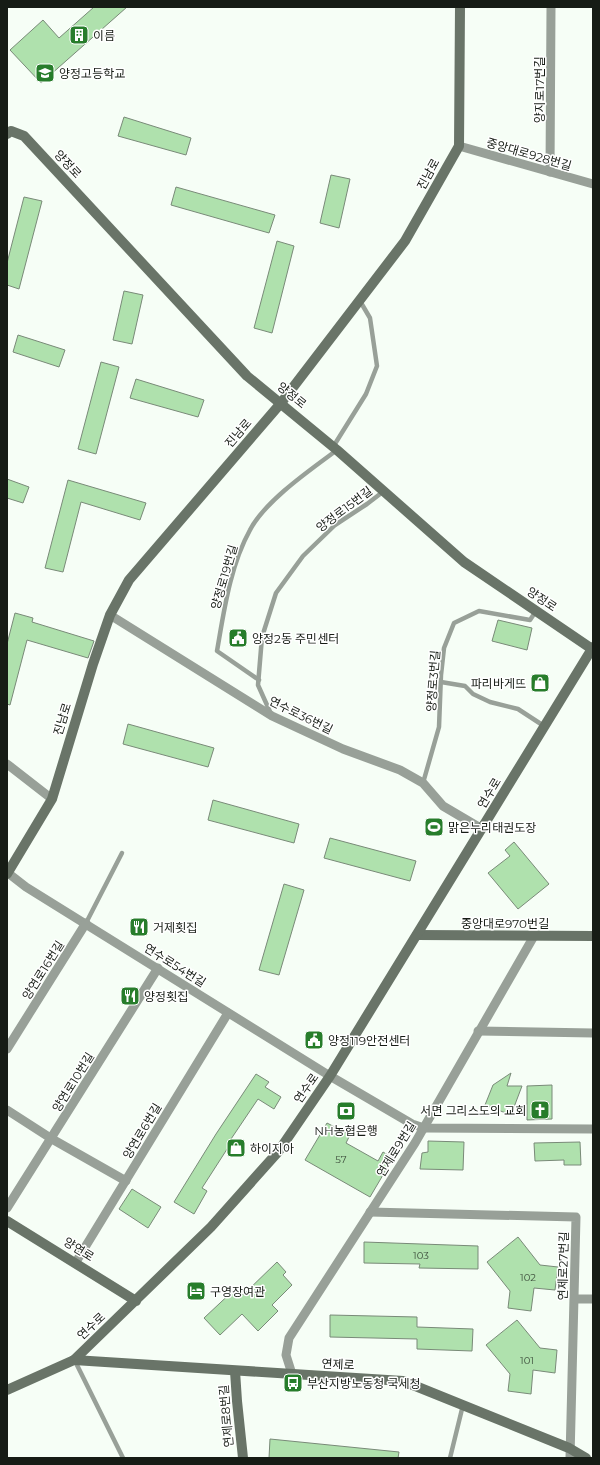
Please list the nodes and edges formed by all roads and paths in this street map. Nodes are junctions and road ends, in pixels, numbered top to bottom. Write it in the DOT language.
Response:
graph roads {
  1 [pos="460,7"];
  2 [pos="552,7"];
  3 [pos="7,134"];
  4 [pos="459,146"];
  5 [pos="550,172"];
  6 [pos="593,184"];
  7 [pos="359,299"];
  8 [pos="281,403"];
  9 [pos="335,449"];
  10 [pos="384,491"];
  11 [pos="536,610"];
  12 [pos="110,615"];
  13 [pos="592,648"];
  14 [pos="259,680"];
  15 [pos="441,682"];
  16 [pos="272,716"];
  17 [pos="544,726"];
  18 [pos="7,764"];
  19 [pos="423,784"];
  20 [pos="52,799"];
  21 [pos="482,829"];
  22 [pos="122,853"];
  23 [pos="7,874"];
  24 [pos="86,923"];
  25 [pos="417,935"];
  26 [pos="534,936"];
  27 [pos="593,936"];
  28 [pos="158,968"];
  29 [pos="228,1013"];
  30 [pos="478,1031"];
  31 [pos="593,1033"];
  32 [pos="7,1050"];
  33 [pos="330,1076"];
  34 [pos="7,1110"];
  35 [pos="424,1128"];
  36 [pos="593,1129"];
  37 [pos="52,1139"];
  38 [pos="126,1181"];
  39 [pos="7,1208"];
  40 [pos="370,1212"];
  41 [pos="7,1221"];
  42 [pos="76,1262"];
  43 [pos="575,1299"];
  44 [pos="593,1299"];
  45 [pos="136,1301"];
  46 [pos="74,1360"];
  47 [pos="235,1371"];
  48 [pos="292,1374"];
  49 [pos="7,1390"];
  50 [pos="464,1405"];
  51 [pos="569,1453"];
  52 [pos="123,1458"];
  53 [pos="244,1458"];
  54 [pos="450,1458"];
  55 [pos="586,1458"];
  1 -- 4 [label="street, 진남로"];
  2 -- 5 [label="street, 양지로17번길"];
  3 -- 8 [label="street, 양정로"];
  4 -- 5 [label="street, 중앙대로928번길"];
  4 -- 7 [label="street, 진남로"];
  5 -- 6 [label="street, 중앙대로928번길"];
  7 -- 8 [label="street, 진남로"];
  7 -- 9 [label="lane"];
  8 -- 9 [label="street, 양정로"];
  8 -- 12 [label="street, 진남로"];
  9 -- 10 [label="street, 양정로"];
  9 -- 14 [label="lane, 양정로19번길"];
  10 -- 11 [label="street, 양정로"];
  10 -- 14 [label="lane, 양정로15번길"];
  11 -- 13 [label="street, 양정로"];
  11 -- 15 [label="lane, 양정로3번길"];
  12 -- 16 [label="street, 연수로36번길"];
  12 -- 20 [label="street, 진남로"];
  13 -- 17 [label="street, 연수로"];
  14 -- 16 [label="lane, 양정로15번길"];
  15 -- 17 [label="lane"];
  15 -- 19 [label="lane, 양정로3번길"];
  16 -- 19 [label="street, 연수로36번길"];
  17 -- 21 [label="street, 연수로"];
  18 -- 20 [label="street"];
  19 -- 21 [label="street, 연수로36번길"];
  20 -- 23 [label="street, 진남로"];
  21 -- 25 [label="street, 연수로"];
  22 -- 24 [label="lane"];
  23 -- 24 [label="street, 연수로54번길"];
  24 -- 28 [label="street, 연수로54번길"];
  24 -- 32 [label="street, 양연로16번길"];
  25 -- 26 [label="street, 중앙대로970번길"];
  25 -- 33 [label="street, 연수로"];
  26 -- 27 [label="street, 중앙대로970번길"];
  26 -- 30 [label="street, 연제로9번길"];
  28 -- 29 [label="street, 연수로54번길"];
  28 -- 37 [label="street, 양연로10번길"];
  29 -- 33 [label="street, 연수로54번길"];
  29 -- 38 [label="street, 양연로6번길"];
  30 -- 31 [label="street"];
  30 -- 35 [label="street, 연제로9번길"];
  33 -- 35 [label="street, 연수로54번길"];
  33 -- 45 [label="street, 연수로"];
  34 -- 37 [label="street"];
  35 -- 36 [label="street"];
  35 -- 40 [label="street, 연제로9번길"];
  37 -- 38 [label="street"];
  37 -- 39 [label="street, 양연로10번길"];
  38 -- 42 [label="street, 양연로6번길"];
  40 -- 43 [label="street, 연제로27번길"];
  40 -- 48 [label="street, 연제로9번길"];
  41 -- 42 [label="street, 양연로"];
  42 -- 45 [label="street, 양연로"];
  43 -- 44 [label="street"];
  43 -- 51 [label="street, 연제로27번길"];
  45 -- 46 [label="street, 연수로"];
  46 -- 47 [label="street, 연제로"];
  46 -- 49 [label="street, 연수로"];
  46 -- 52 [label="lane"];
  47 -- 48 [label="street, 연제로"];
  47 -- 53 [label="street, 연제로8번길"];
  48 -- 50 [label="street, 연제로"];
  50 -- 51 [label="street, 연제로"];
  50 -- 54 [label="lane"];
  51 -- 55 [label="street, 연제로"];
}
